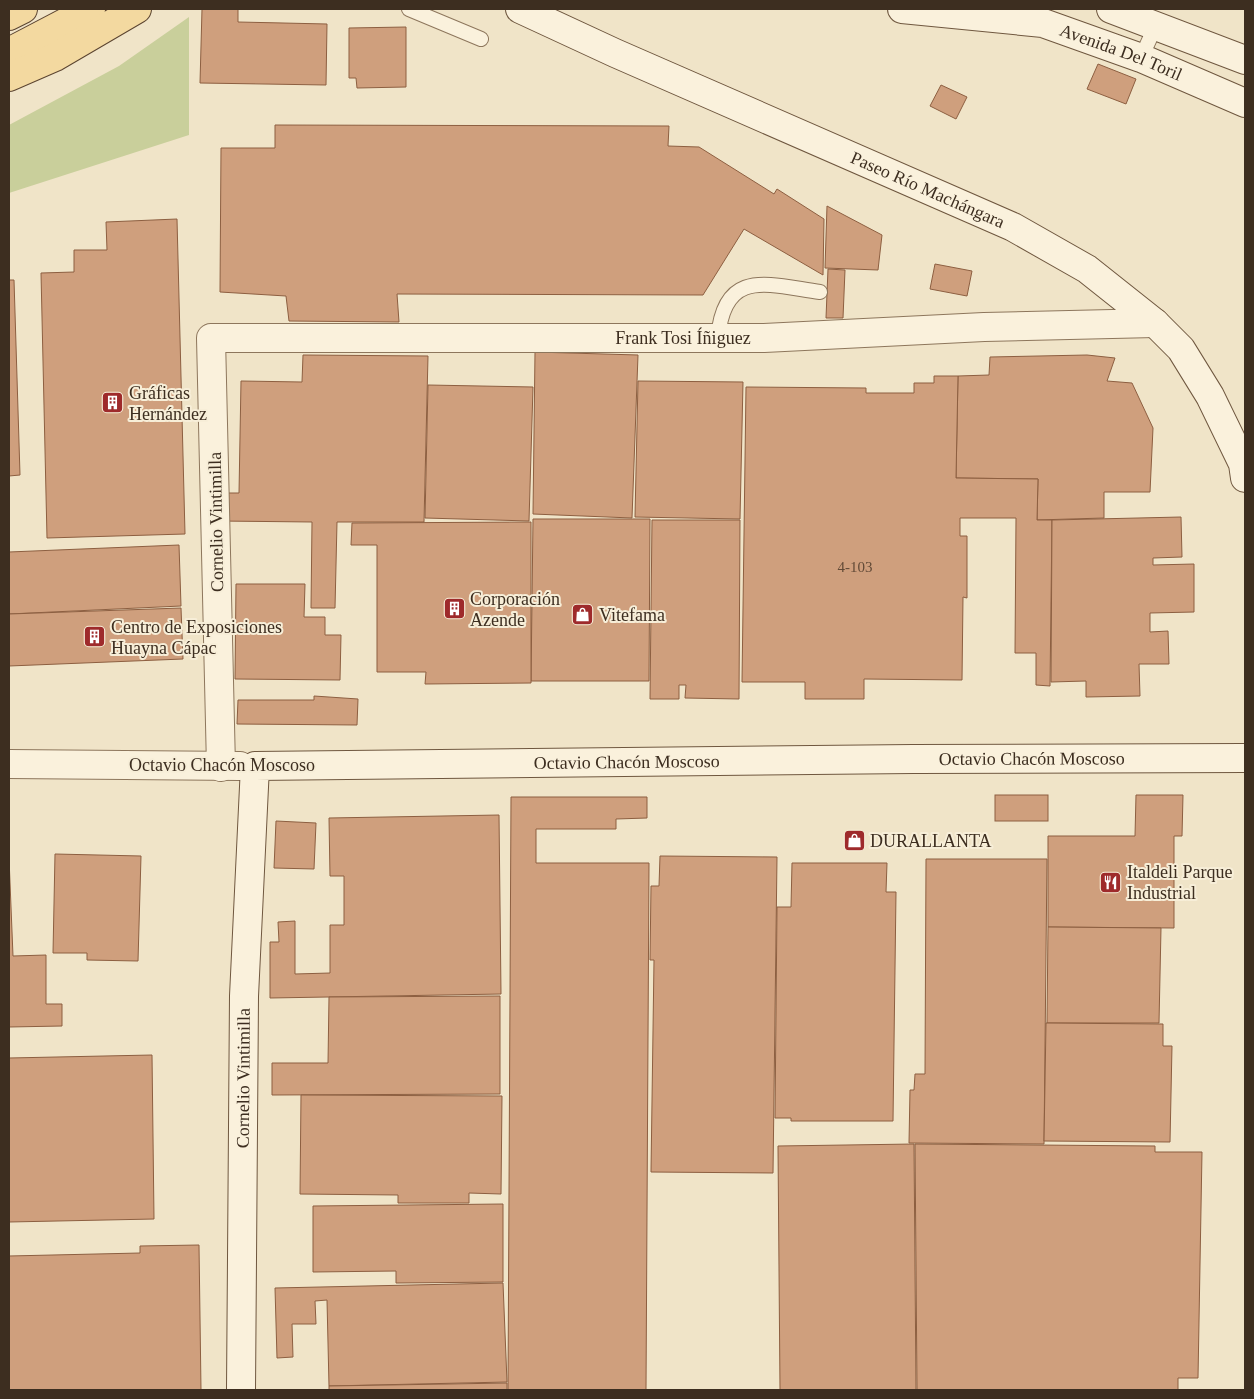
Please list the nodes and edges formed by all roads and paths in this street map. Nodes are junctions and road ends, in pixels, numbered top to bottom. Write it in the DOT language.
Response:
graph roads {
  1 [pos="22,9"];
  2 [pos="90,9"];
  3 [pos="137,9"];
  4 [pos="409,9"];
  5 [pos="520,9"];
  6 [pos="902,9"];
  7 [pos="1111,9"];
  8 [pos="9,16"];
  9 [pos="1156,25"];
  10 [pos="481,39"];
  11 [pos="9,52"];
  12 [pos="1141,58"];
  13 [pos="1245,60"];
  14 [pos="9,77"];
  15 [pos="1245,103"];
  16 [pos="820,292"];
  17 [pos="1155,324"];
  18 [pos="211,338"];
  19 [pos="718,338"];
  20 [pos="1245,478"];
  21 [pos="1245,758"];
  22 [pos="9,764"];
  23 [pos="254,766"];
  24 [pos="221,767"];
  25 [pos="241,1390"];
  1 -- 8 [label="main road"];
  2 -- 11 [label="main road"];
  3 -- 14 [label="main road"];
  4 -- 10 [label="lane"];
  5 -- 17 [label="main road, Paseo Río Machángara"];
  6 -- 12 [label="main road, Avenida Del Toril"];
  7 -- 9 [label="main road"];
  9 -- 12 [label="lane"];
  9 -- 13 [label="main road"];
  12 -- 15 [label="main road, Avenida Del Toril"];
  16 -- 19 [label="lane"];
  17 -- 19 [label="main road, Frank Tosi Íñiguez"];
  17 -- 20 [label="main road, Paseo Río Machángara"];
  18 -- 19 [label="main road, Frank Tosi Íñiguez"];
  18 -- 24 [label="main road, Cornelio Vintimilla"];
  21 -- 23 [label="main road, Octavio Chacón Moscoso"];
  22 -- 24 [label="main road, Octavio Chacón Moscoso"];
  23 -- 24 [label="main road, Octavio Chacón Moscoso"];
  23 -- 25 [label="main road, Cornelio Vintimilla"];
}
